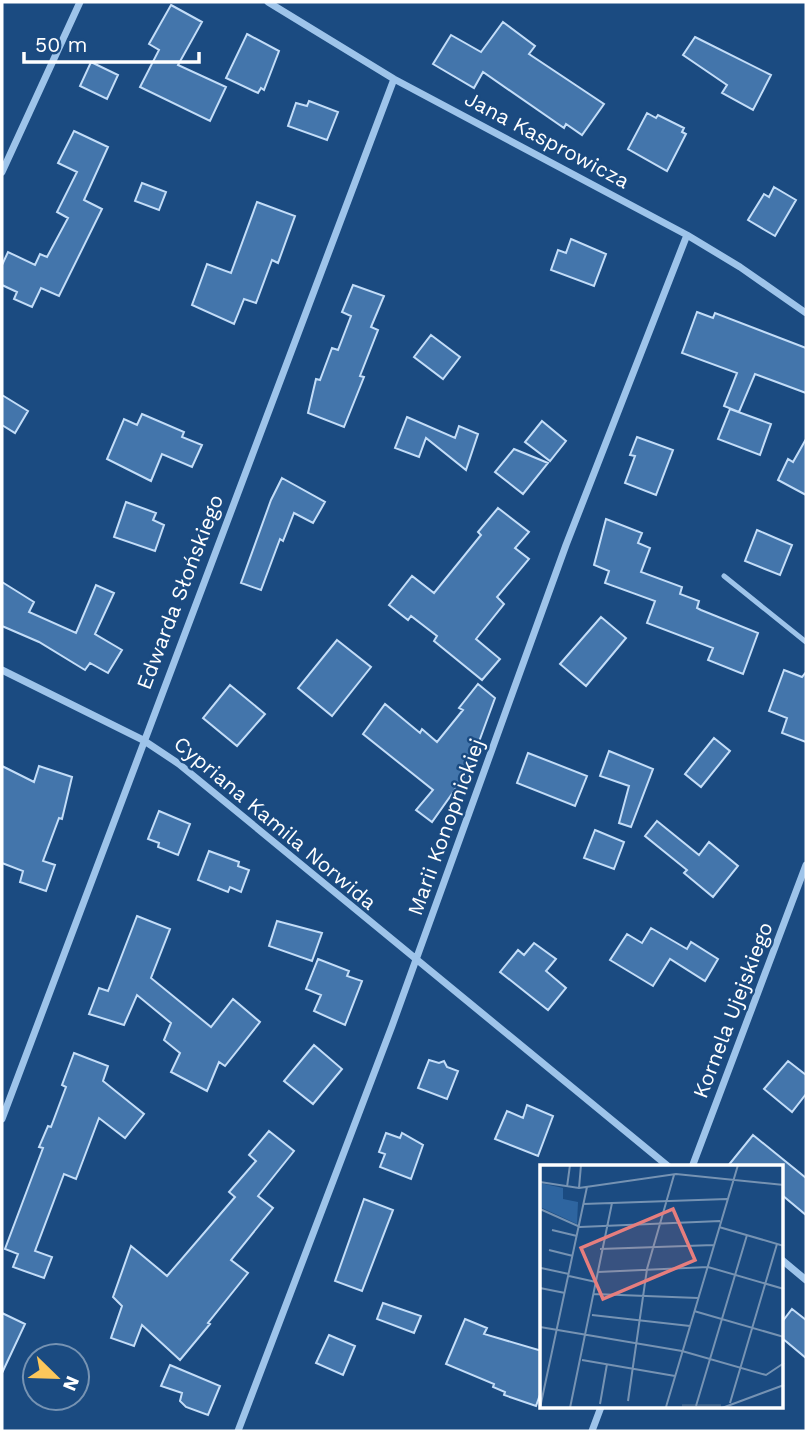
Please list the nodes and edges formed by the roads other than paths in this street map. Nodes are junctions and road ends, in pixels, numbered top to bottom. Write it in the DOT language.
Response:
graph roads {
  1 [pos="80,2"];
  2 [pos="271,3"];
  3 [pos="394,79"];
  4 [pos="2,172"];
  5 [pos="687,235"];
  6 [pos="806,313"];
  7 [pos="724,576"];
  8 [pos="806,642"];
  9 [pos="2,670"];
  10 [pos="143,740"];
  11 [pos="806,865"];
  12 [pos="416,960"];
  13 [pos="2,1119"];
  14 [pos="667,1165"];
  15 [pos="693,1165"];
  16 [pos="784,1262"];
  17 [pos="806,1280"];
  18 [pos="601,1408"];
  19 [pos="238,1431"];
  20 [pos="592,1431"];
  1 -- 4 [label="street"];
  2 -- 3 [label="street, Jana Kasprowicza"];
  3 -- 5 [label="street, Jana Kasprowicza"];
  3 -- 10 [label="street, Edwarda Słońskiego"];
  5 -- 6 [label="street, Jana Kasprowicza"];
  5 -- 12 [label="street, Marii Konopnickiej"];
  7 -- 8 [label="lane"];
  9 -- 10 [label="street, Cypriana Kamila Norwida"];
  10 -- 12 [label="street, Cypriana Kamila Norwida"];
  10 -- 13 [label="street, Edwarda Słońskiego"];
  11 -- 15 [label="street, Kornela Ujejskiego"];
  12 -- 14 [label="street, Cypriana Kamila Norwida"];
  12 -- 19 [label="street, Marii Konopnickiej"];
  16 -- 17 [label="street"];
  18 -- 20 [label="street"];
}
